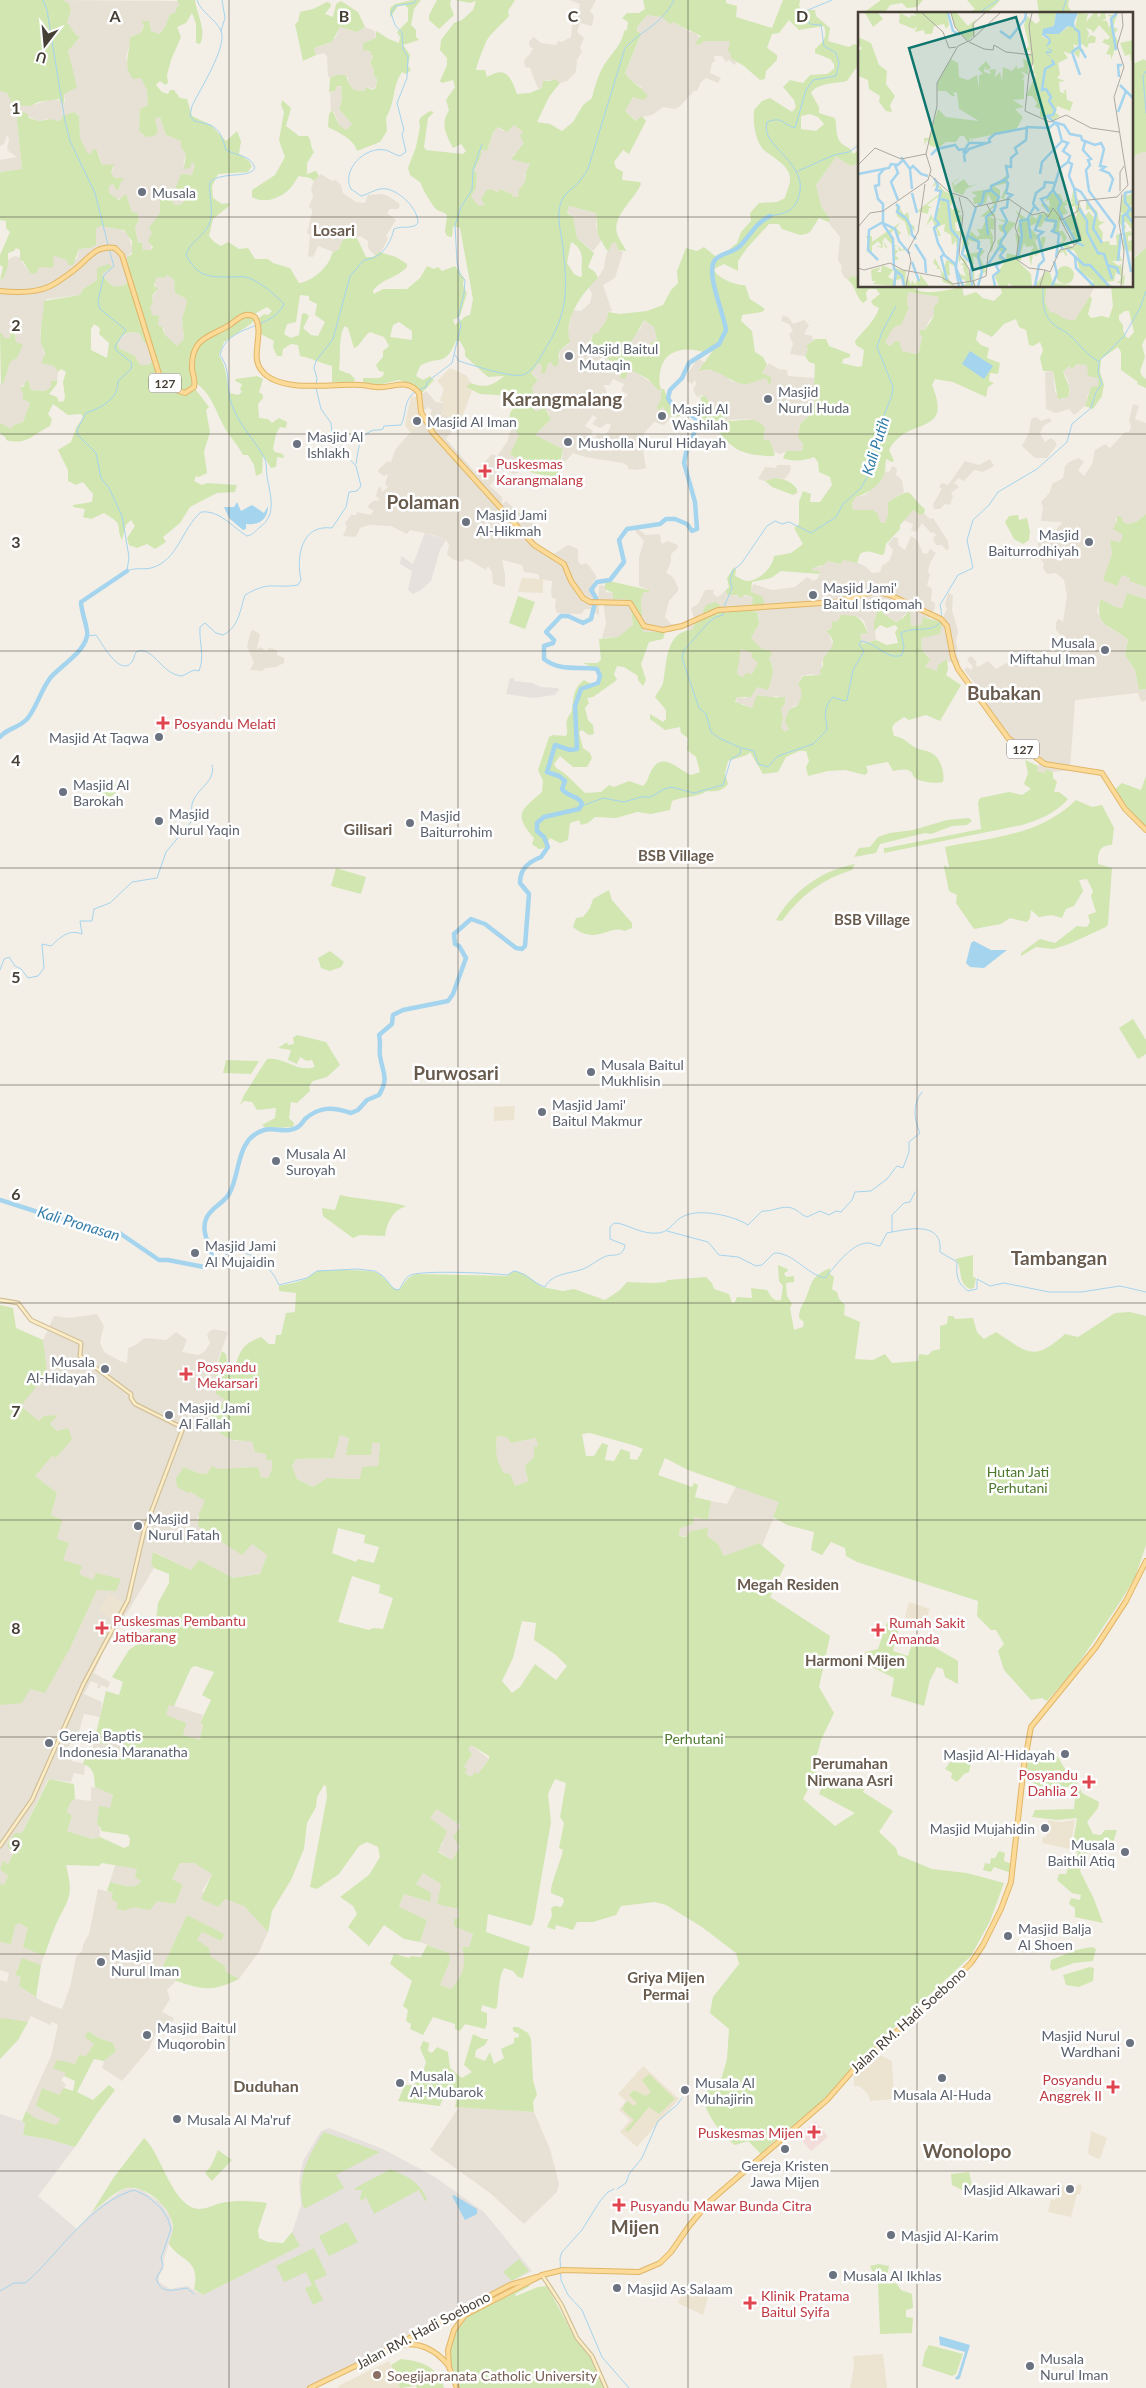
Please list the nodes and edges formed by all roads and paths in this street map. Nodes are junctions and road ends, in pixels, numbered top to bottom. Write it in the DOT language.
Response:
graph roads {
  1 [pos="0,291"];
  2 [pos="1146,830"];
  3 [pos="0,1300"];
  4 [pos="1146,1561"];
  5 [pos="0,1846"];
  6 [pos="542,2275"];
  7 [pos="537,2277"];
  8 [pos="396,2346"];
  9 [pos="449,2367"];
  10 [pos="310,2388"];
  11 [pos="457,2388"];
  12 [pos="606,2388"];
  1 -- 2 [label="main road, 127"];
  3 -- 5 [label="main road"];
  4 -- 6 [label="main road, Jalan RM. Hadi Soebono"];
  6 -- 7 [label="main road, Jalan RM. Hadi Soebono"];
  6 -- 12 [label="main road"];
  7 -- 8 [label="main road, Jalan RM. Hadi Soebono"];
  7 -- 9 [label="main road, Jalan RM. Hadi Soebono"];
  8 -- 9 [label="main road"];
  8 -- 10 [label="main road, Jalan RM. Hadi Soebono"];
  9 -- 11 [label="main road, Jalan RM. Hadi Soebono"];
}
